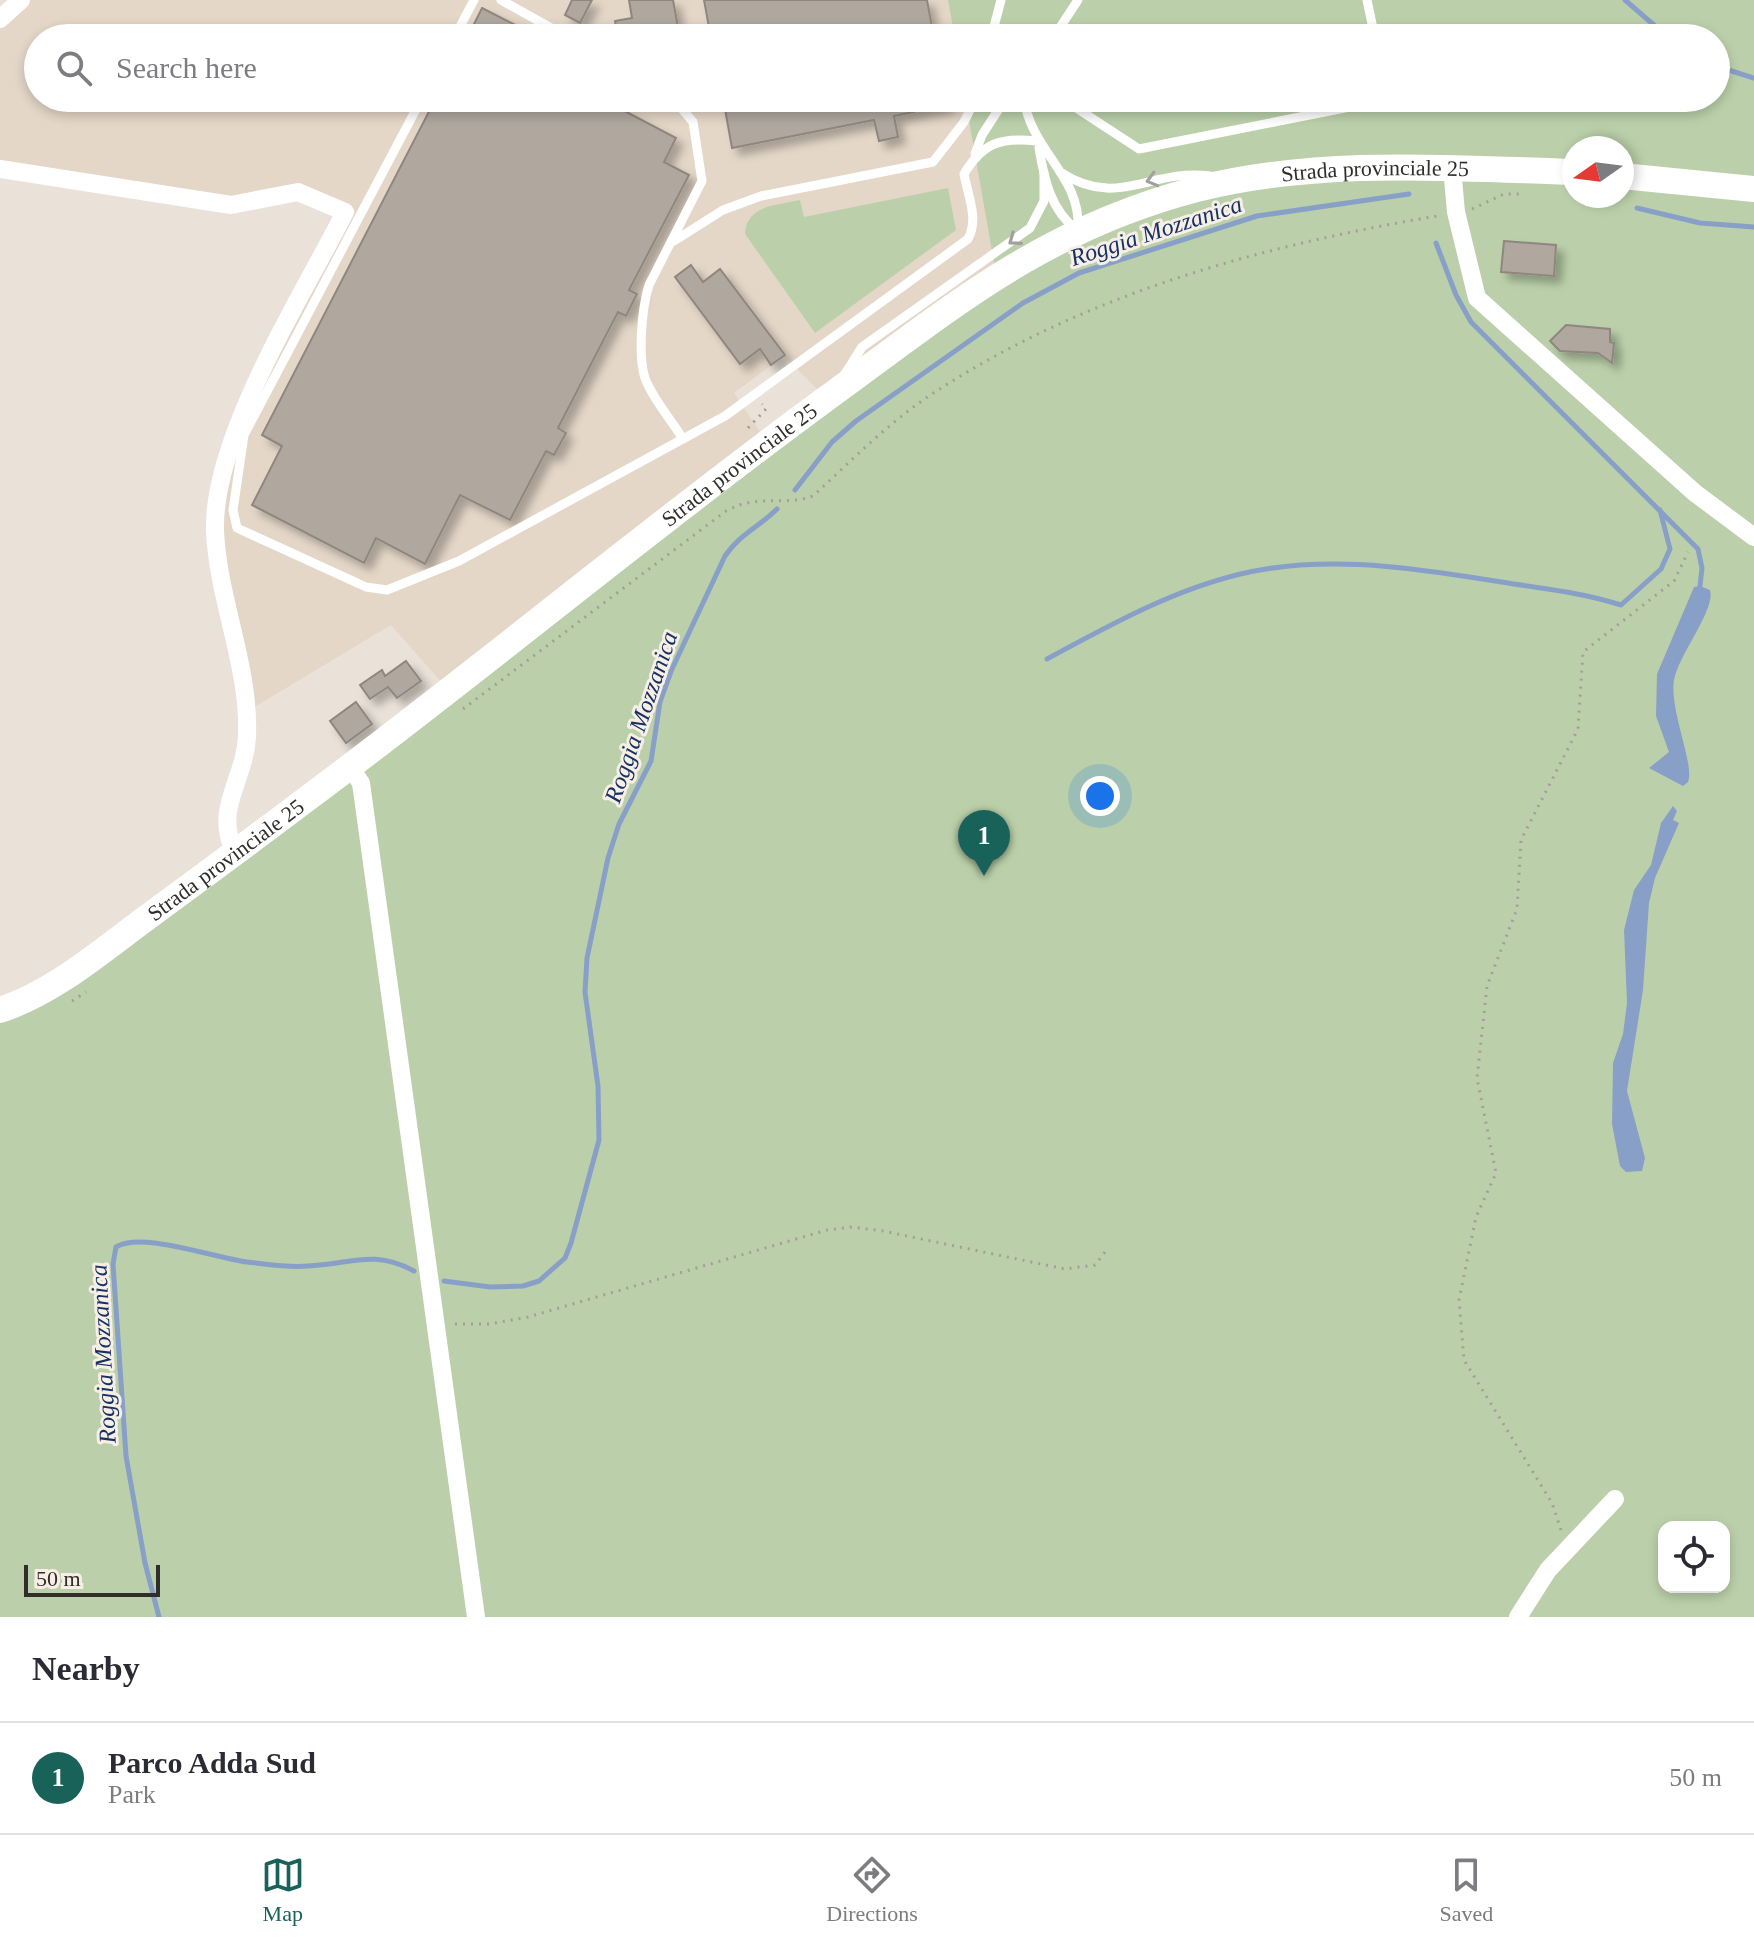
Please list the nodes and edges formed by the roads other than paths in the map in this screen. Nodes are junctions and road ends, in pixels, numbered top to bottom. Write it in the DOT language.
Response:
graph roads {
  1 [pos="21,0"];
  2 [pos="474,0"];
  3 [pos="501,0"];
  4 [pos="1001,0"];
  5 [pos="1078,0"];
  6 [pos="1367,0"];
  7 [pos="0,19"];
  8 [pos="461,24"];
  9 [pos="544,24"];
  10 [pos="995,24"];
  11 [pos="1062,24"];
  12 [pos="1372,24"];
  13 [pos="415,112"];
  14 [pos="685,112"];
  15 [pos="969,112"];
  16 [pos="997,112"];
  17 [pos="1028,112"];
  18 [pos="1082,112"];
  19 [pos="1325,112"];
  20 [pos="1037,141"];
  21 [pos="974,158"];
  22 [pos="1452,168"];
  23 [pos="0,169"];
  24 [pos="1060,172"];
  25 [pos="1562,172"];
  26 [pos="1044,173"];
  27 [pos="1634,177"];
  28 [pos="1229,182"];
  29 [pos="1754,189"];
  30 [pos="1078,230"];
  31 [pos="669,246"];
  32 [pos="836,392"];
  33 [pos="683,439"];
  34 [pos="1754,537"];
  35 [pos="350,767"];
  36 [pos="235,853"];
  37 [pos="0,1010"];
  38 [pos="1615,1499"];
  39 [pos="476,1617"];
  40 [pos="1518,1617"];
  1 -- 7 [label="street"];
  2 -- 8 [label="lane"];
  3 -- 9 [label="lane"];
  4 -- 10 [label="lane"];
  5 -- 11 [label="lane"];
  6 -- 12 [label="lane"];
  13 -- 33 [label="lane"];
  14 -- 31 [label="lane"];
  15 -- 31 [label="lane"];
  16 -- 21 [label="lane"];
  17 -- 20 [label="lane"];
  18 -- 19 [label="lane"];
  20 -- 21 [label="lane"];
  20 -- 24 [label="lane"];
  20 -- 26 [label="lane"];
  21 -- 33 [label="lane"];
  22 -- 25 [label="street, Strada provinciale 25"];
  22 -- 28 [label="street, Strada provinciale 25"];
  22 -- 34 [label="street"];
  23 -- 36 [label="street"];
  28 -- 24 [label="lane, one-way"];
  24 -- 30 [label="lane"];
  26 -- 30 [label="lane"];
  26 -- 32 [label="lane, one-way"];
  27 -- 29 [label="street"];
  28 -- 30 [label="street, Strada provinciale 25"];
  30 -- 32 [label="street, Strada provinciale 25"];
  31 -- 33 [label="lane"];
  32 -- 35 [label="street, Strada provinciale 25"];
  35 -- 36 [label="street, Strada provinciale 25"];
  35 -- 39 [label="street"];
  36 -- 37 [label="street, Strada provinciale 25"];
  38 -- 40 [label="street"];
}
